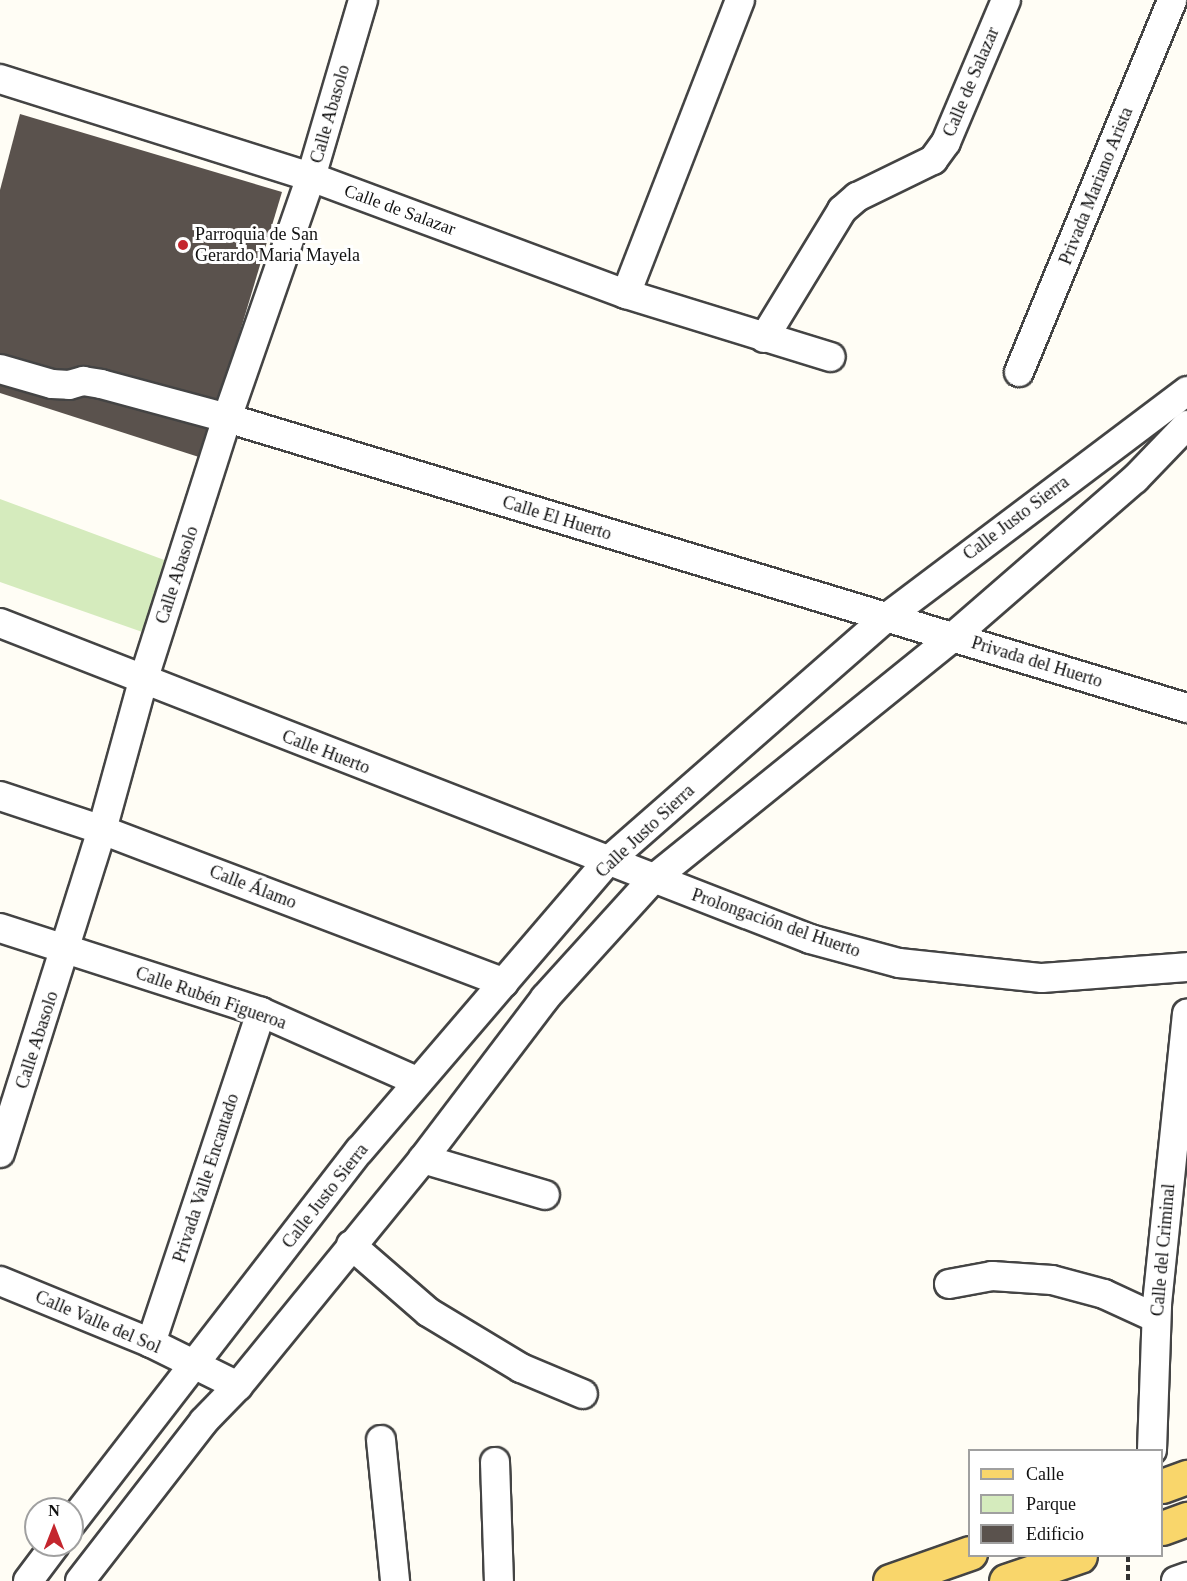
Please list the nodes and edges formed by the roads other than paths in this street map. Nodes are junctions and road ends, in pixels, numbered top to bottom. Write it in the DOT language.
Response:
graph roads {
  1 [pos="363,0"];
  2 [pos="740,0"];
  3 [pos="1006,0"];
  4 [pos="1172,0"];
  5 [pos="0,79"];
  6 [pos="311,177"];
  7 [pos="626,294"];
  8 [pos="764,338"];
  9 [pos="831,357"];
  10 [pos="0,369"];
  11 [pos="1019,372"];
  12 [pos="1187,391"];
  13 [pos="227,418"];
  14 [pos="1187,425"];
  15 [pos="886,618"];
  16 [pos="0,623"];
  17 [pos="953,637"];
  18 [pos="143,681"];
  19 [pos="1187,708"];
  20 [pos="0,796"];
  21 [pos="102,830"];
  22 [pos="608,861"];
  23 [pos="652,880"];
  24 [pos="0,928"];
  25 [pos="66,949"];
  26 [pos="1187,968"];
  27 [pos="504,983"];
  28 [pos="261,1012"];
  29 [pos="1187,1014"];
  30 [pos="417,1081"];
  31 [pos="0,1153"];
  32 [pos="423,1159"];
  33 [pos="545,1195"];
  34 [pos="351,1245"];
  35 [pos="0,1281"];
  36 [pos="949,1284"];
  37 [pos="1156,1318"];
  38 [pos="151,1343"];
  39 [pos="196,1364"];
  40 [pos="237,1386"];
  41 [pos="583,1394"];
  42 [pos="381,1440"];
  43 [pos="1152,1449"];
  44 [pos="495,1462"];
  45 [pos="1187,1478"];
  46 [pos="1163,1485"];
  47 [pos="84,1507"];
  48 [pos="1187,1519"];
  49 [pos="1163,1526"];
  50 [pos="968,1553"];
  51 [pos="47,1557"];
  52 [pos="1078,1557"];
  53 [pos="1045,1575"];
  54 [pos="1187,1577"];
  55 [pos="28,1581"];
  56 [pos="80,1581"];
  57 [pos="395,1581"];
  58 [pos="499,1581"];
  59 [pos="890,1581"];
  60 [pos="1006,1581"];
  61 [pos="1176,1581"];
  1 -- 6 [label="street, Calle Abasolo"];
  2 -- 7 [label="street"];
  3 -- 8 [label="street, Calle de Salazar"];
  4 -- 11 [label="street, Privada Mariano Arista"];
  5 -- 6 [label="street, Calle de Salazar"];
  6 -- 7 [label="street, Calle de Salazar"];
  6 -- 13 [label="street, Calle Abasolo"];
  7 -- 8 [label="street, Calle de Salazar"];
  8 -- 9 [label="street, Calle de Salazar"];
  10 -- 13 [label="street, Calle El Huerto"];
  12 -- 15 [label="street, Calle Justo Sierra"];
  13 -- 15 [label="street, Calle El Huerto"];
  13 -- 18 [label="street, Calle Abasolo"];
  14 -- 17 [label="street"];
  15 -- 17 [label="street, Privada del Huerto"];
  15 -- 22 [label="street, Calle Justo Sierra"];
  16 -- 18 [label="street, Calle Huerto"];
  17 -- 19 [label="street, Privada del Huerto"];
  17 -- 23 [label="street"];
  18 -- 21 [label="street, Calle Abasolo"];
  18 -- 22 [label="street, Calle Huerto"];
  20 -- 21 [label="street, Calle Álamo"];
  21 -- 25 [label="street, Calle Abasolo"];
  21 -- 27 [label="street, Calle Álamo"];
  22 -- 23 [label="street, Calle Huerto"];
  22 -- 27 [label="street, Calle Justo Sierra"];
  23 -- 26 [label="street, Prolongación del Huerto"];
  23 -- 32 [label="street"];
  24 -- 25 [label="street, Calle Rubén Figueroa"];
  25 -- 28 [label="street, Calle Rubén Figueroa"];
  25 -- 31 [label="street, Calle Abasolo"];
  27 -- 30 [label="street, Calle Justo Sierra"];
  28 -- 30 [label="street, Calle Rubén Figueroa"];
  28 -- 38 [label="street, Privada Valle Encantado"];
  29 -- 37 [label="street, Calle del Criminal"];
  30 -- 39 [label="street, Calle Justo Sierra"];
  32 -- 33 [label="street"];
  32 -- 34 [label="street"];
  34 -- 40 [label="street"];
  34 -- 41 [label="street"];
  35 -- 38 [label="street, Calle Valle del Sol"];
  36 -- 37 [label="street"];
  37 -- 43 [label="street, Calle del Criminal"];
  38 -- 39 [label="street, Calle Valle del Sol"];
  39 -- 40 [label="street"];
  39 -- 47 [label="street, Calle Justo Sierra"];
  40 -- 56 [label="street"];
  42 -- 57 [label="street"];
  44 -- 58 [label="street"];
  45 -- 46 [label="main road"];
  48 -- 49 [label="main road"];
  50 -- 59 [label="main road"];
  51 -- 55 [label="street"];
  52 -- 53 [label="main road"];
  53 -- 60 [label="main road"];
  54 -- 61 [label="street"];
}
